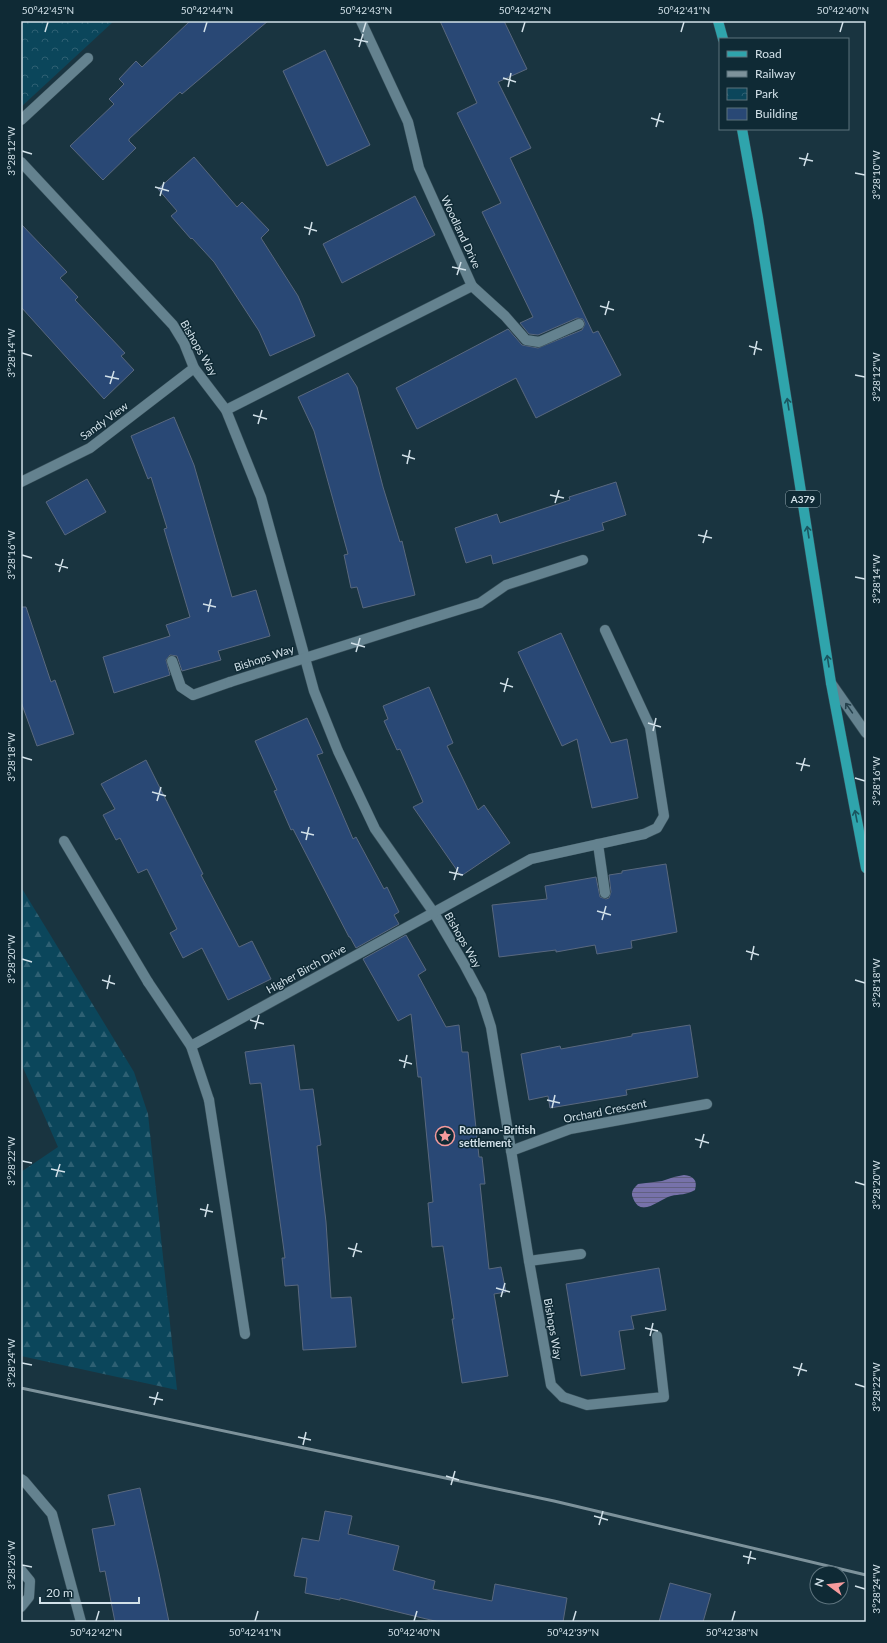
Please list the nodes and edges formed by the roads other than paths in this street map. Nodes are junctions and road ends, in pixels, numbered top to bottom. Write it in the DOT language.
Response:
graph roads {
  1 [pos="361,21"];
  2 [pos="718,21"];
  3 [pos="722,38"];
  4 [pos="88,58"];
  5 [pos="21,120"];
  6 [pos="742,130"];
  7 [pos="21,162"];
  8 [pos="472,286"];
  9 [pos="579,324"];
  10 [pos="194,368"];
  11 [pos="226,410"];
  12 [pos="21,482"];
  13 [pos="583,560"];
  14 [pos="605,630"];
  15 [pos="305,657"];
  16 [pos="172,661"];
  17 [pos="831,683"];
  18 [pos="866,733"];
  19 [pos="64,840"];
  20 [pos="598,844"];
  21 [pos="866,868"];
  22 [pos="605,893"];
  23 [pos="434,913"];
  24 [pos="191,1046"];
  25 [pos="707,1104"];
  26 [pos="511,1151"];
  27 [pos="580,1254"];
  28 [pos="529,1261"];
  29 [pos="245,1334"];
  30 [pos="657,1336"];
  31 [pos="21,1479"];
  32 [pos="21,1570"];
  33 [pos="21,1607"];
  34 [pos="81,1622"];
  1 -- 8 [label="street, Woodland Drive"];
  2 -- 3 [label="main road"];
  4 -- 5 [label="street"];
  17 -- 6 [label="main road, A379, one-way"];
  7 -- 10 [label="street, Bishops Way"];
  8 -- 9 [label="street"];
  8 -- 11 [label="street, Woodland Drive"];
  10 -- 11 [label="street, Bishops Way"];
  10 -- 12 [label="street, Sandy View"];
  11 -- 15 [label="street, Bishops Way"];
  13 -- 15 [label="street, Bishops Way"];
  14 -- 20 [label="street, Higher Birch Drive"];
  15 -- 16 [label="street, Bishops Way"];
  15 -- 23 [label="street, Bishops Way"];
  18 -- 17 [label="street, one-way"];
  21 -- 17 [label="main road, A379, one-way"];
  19 -- 24 [label="street"];
  20 -- 22 [label="street"];
  20 -- 23 [label="street, Higher Birch Drive"];
  23 -- 24 [label="street, Higher Birch Drive"];
  23 -- 26 [label="street, Bishops Way"];
  24 -- 29 [label="street"];
  25 -- 26 [label="street, Orchard Crescent"];
  26 -- 28 [label="street, Bishops Way"];
  27 -- 28 [label="street"];
  28 -- 30 [label="street, Bishops Way"];
  31 -- 34 [label="street"];
  32 -- 33 [label="street"];
}
